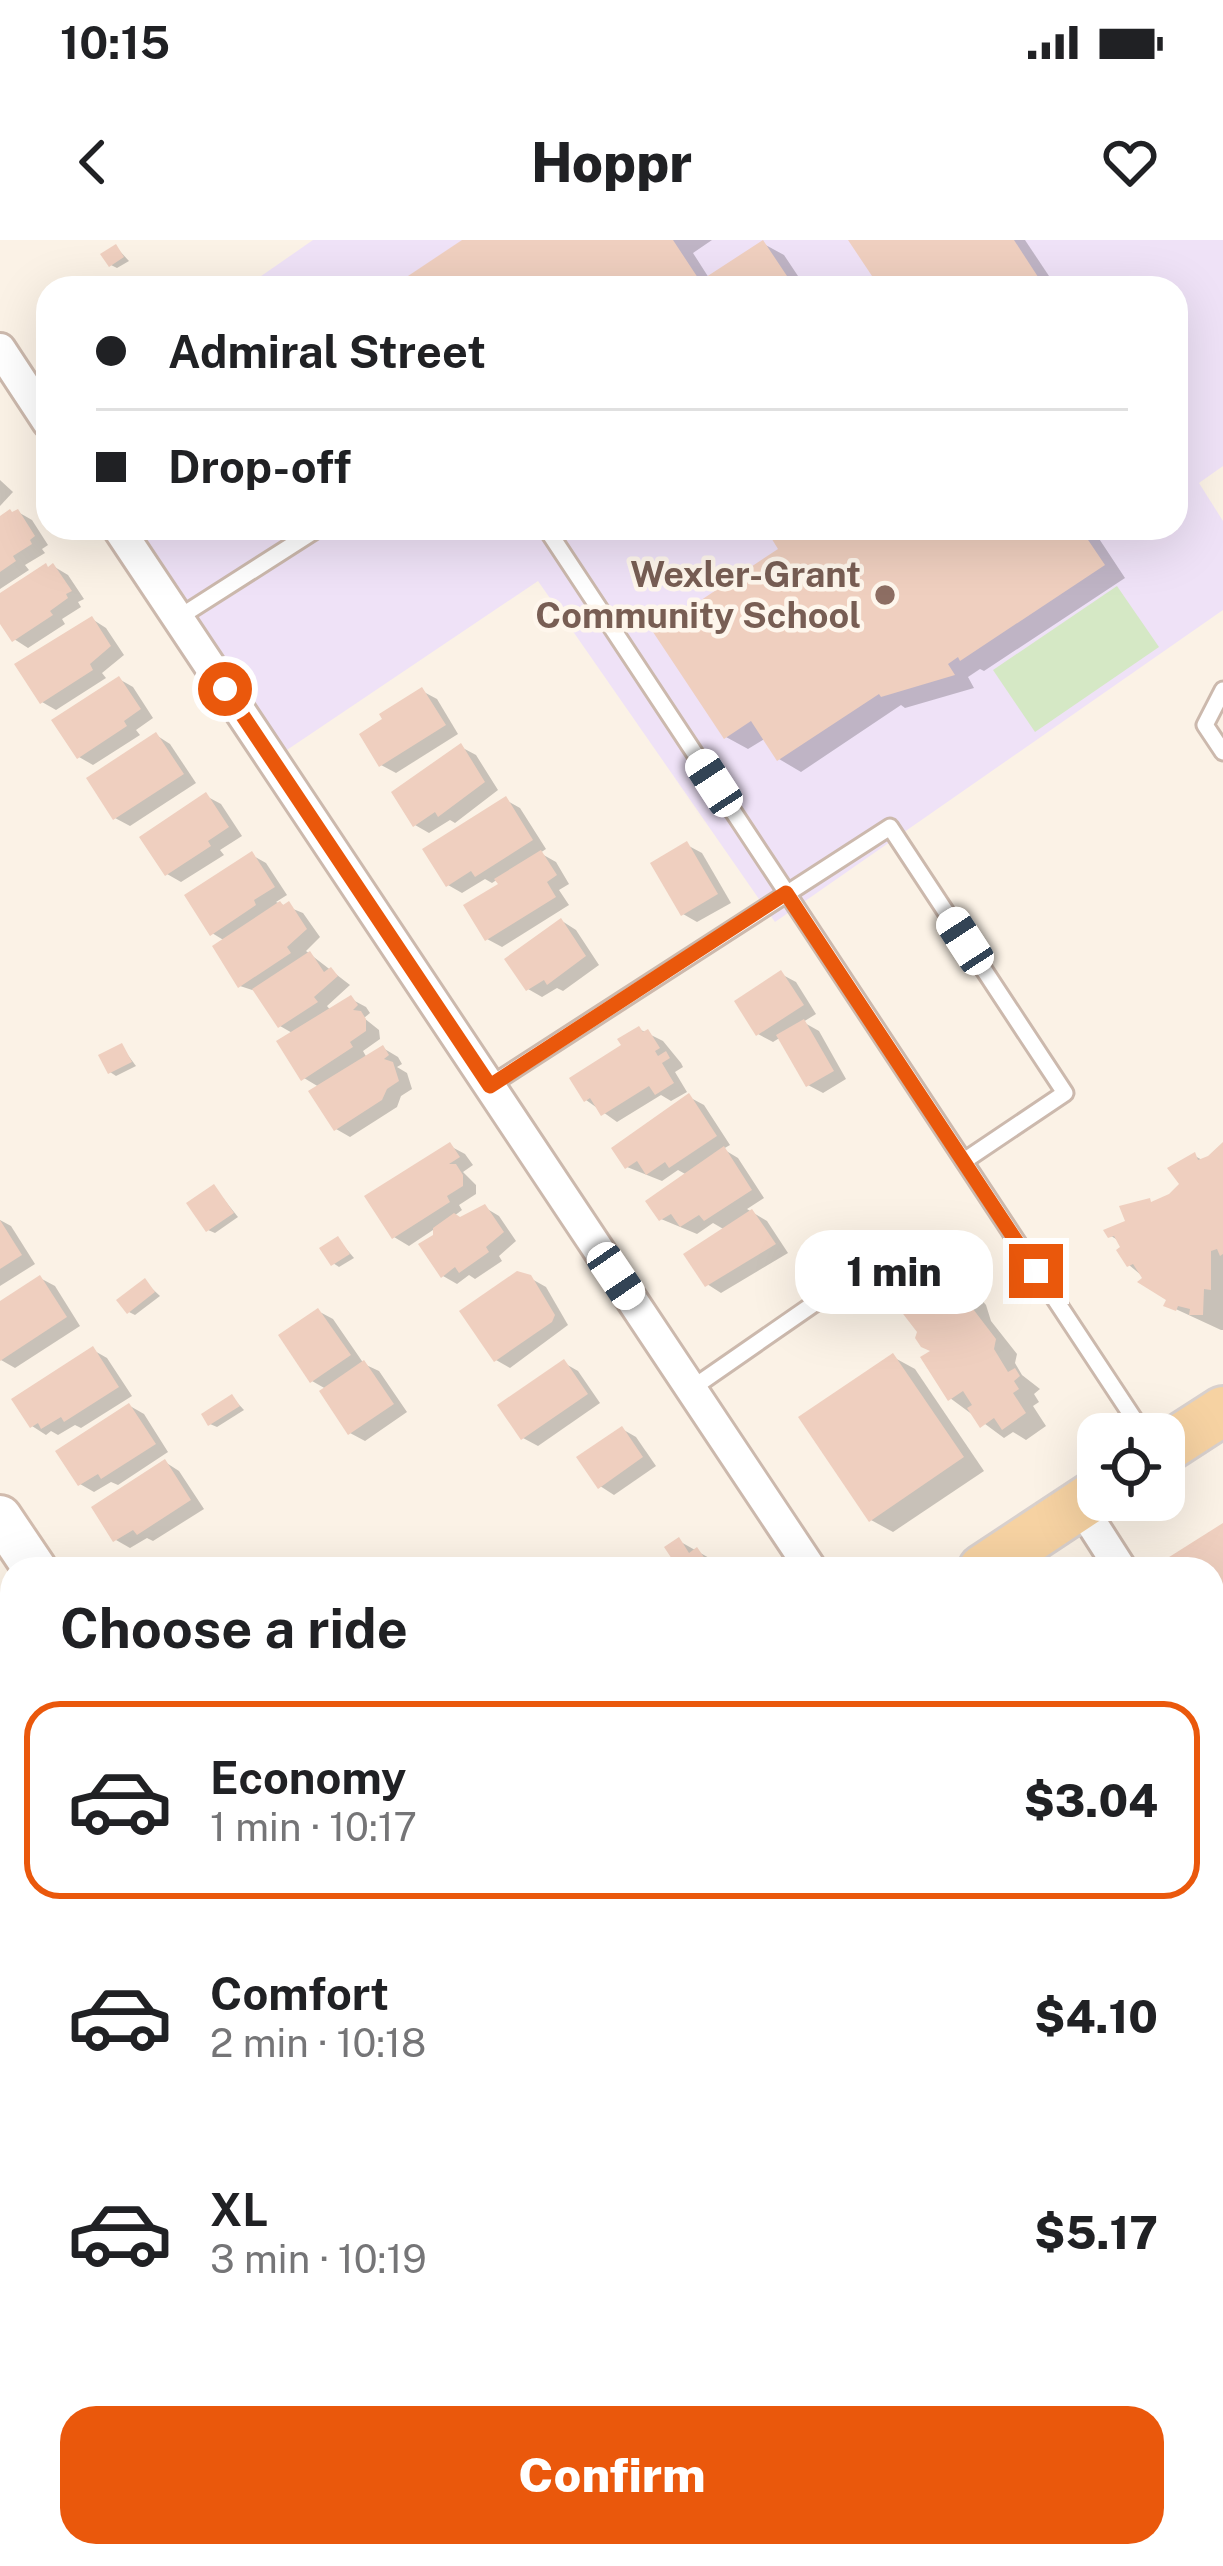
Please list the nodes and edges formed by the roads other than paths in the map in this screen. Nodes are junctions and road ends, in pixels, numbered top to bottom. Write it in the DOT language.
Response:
graph roads {
  1 [pos="0,350"];
  2 [pos="36,404"];
  3 [pos="126,540"];
  4 [pos="300,540"];
  5 [pos="554,540"];
  6 [pos="178,618"];
  7 [pos="1223,690"];
  8 [pos="1223,752"];
  9 [pos="786,893"];
  10 [pos="490,1086"];
  11 [pos="964,1162"];
  12 [pos="851,1278"];
  13 [pos="692,1389"];
  14 [pos="1223,1411"];
  15 [pos="1130,1413"];
  16 [pos="1185,1435"];
  17 [pos="1077,1507"];
  18 [pos="0,1517"];
  19 [pos="1099,1521"];
  20 [pos="27,1557"];
  21 [pos="804,1557"];
  22 [pos="1001,1557"];
  23 [pos="1116,1557"];
  1 -- 2 [label="street"];
  3 -- 6 [label="street"];
  4 -- 6 [label="lane"];
  5 -- 9 [label="lane"];
  6 -- 10 [label="street"];
  7 -- 8 [label="lane"];
  9 -- 10 [label="lane"];
  9 -- 11 [label="lane"];
  9 -- 11 [label="lane"];
  10 -- 13 [label="street"];
  11 -- 15 [label="lane"];
  12 -- 13 [label="lane"];
  13 -- 21 [label="street"];
  14 -- 16 [label="main road"];
  17 -- 22 [label="main road"];
  18 -- 20 [label="main road"];
  19 -- 23 [label="street"];
}
